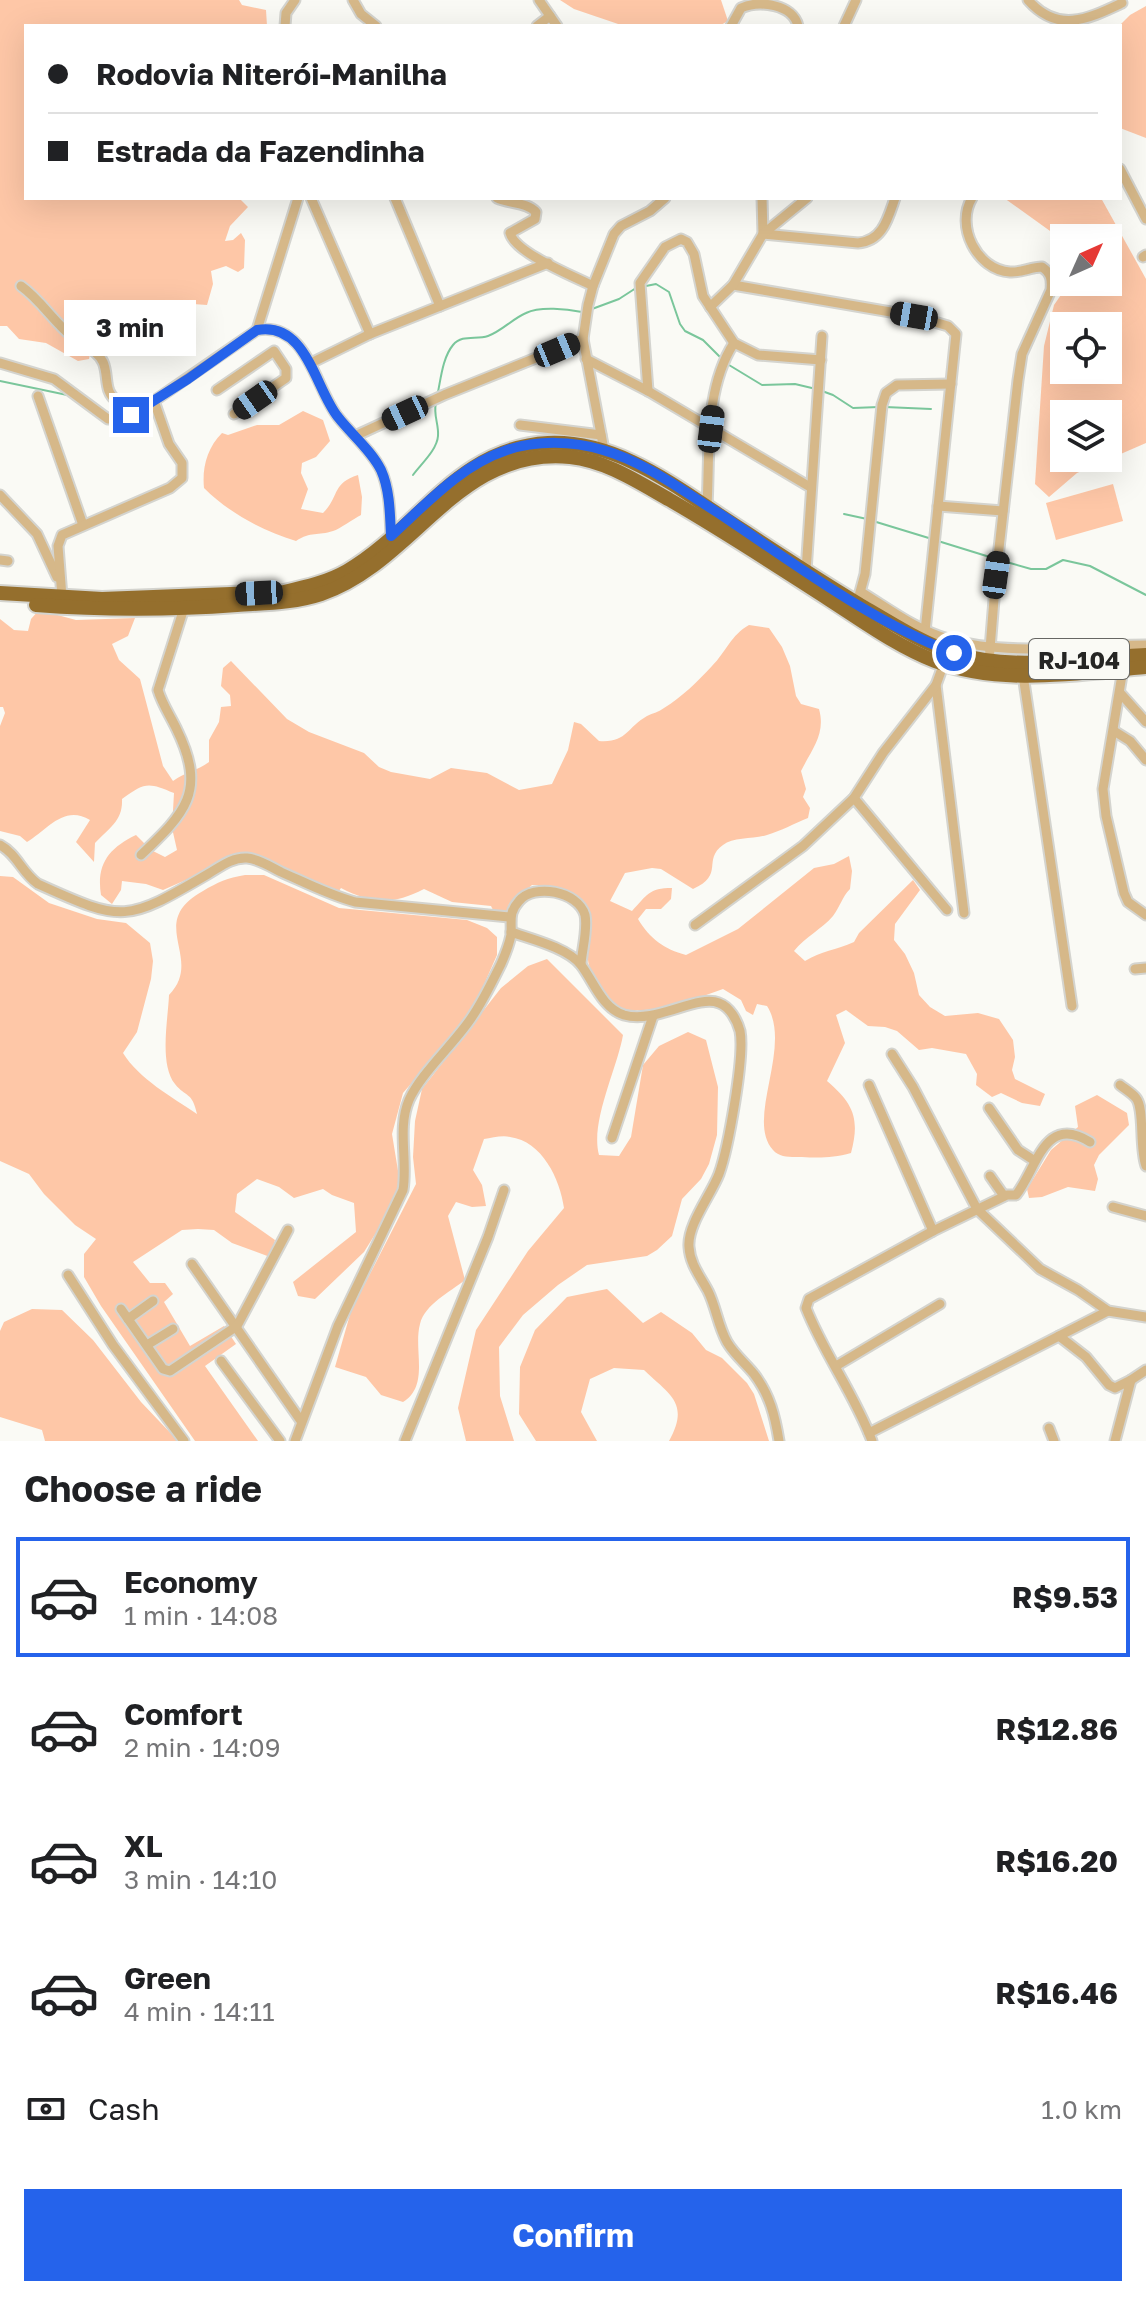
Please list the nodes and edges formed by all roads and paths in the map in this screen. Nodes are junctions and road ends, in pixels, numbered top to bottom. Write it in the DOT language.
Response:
graph roads {
  1 [pos="295,0"];
  2 [pos="353,0"];
  3 [pos="539,0"];
  4 [pos="856,0"];
  5 [pos="1028,0"];
  6 [pos="1122,3"];
  7 [pos="550,16"];
  8 [pos="285,24"];
  9 [pos="374,24"];
  10 [pos="540,24"];
  11 [pos="556,24"];
  12 [pos="732,24"];
  13 [pos="797,24"];
  14 [pos="845,24"];
  15 [pos="1122,172"];
  16 [pos="297,200"];
  17 [pos="312,200"];
  18 [pos="396,200"];
  19 [pos="502,200"];
  20 [pos="663,200"];
  21 [pos="762,200"];
  22 [pos="805,200"];
  23 [pos="894,200"];
  24 [pos="971,200"];
  25 [pos="1142,201"];
  26 [pos="534,202"];
  27 [pos="1146,219"];
  28 [pos="763,234"];
  29 [pos="548,263"];
  30 [pos="733,285"];
  31 [pos="21,286"];
  32 [pos="593,286"];
  33 [pos="440,306"];
  34 [pos="710,307"];
  35 [pos="257,330"];
  36 [pos="277,331"];
  37 [pos="370,334"];
  38 [pos="822,336"];
  39 [pos="583,339"];
  40 [pos="734,343"];
  41 [pos="274,351"];
  42 [pos="586,359"];
  43 [pos="821,360"];
  44 [pos="0,363"];
  45 [pos="311,363"];
  46 [pos="951,384"];
  47 [pos="217,390"];
  48 [pos="648,391"];
  49 [pos="38,396"];
  50 [pos="151,401"];
  51 [pos="234,414"];
  52 [pos="520,425"];
  53 [pos="711,429"];
  54 [pos="355,436"];
  55 [pos="603,442"];
  56 [pos="810,487"];
  57 [pos="0,495"];
  58 [pos="707,506"];
  59 [pos="938,506"];
  60 [pos="1003,511"];
  61 [pos="83,525"];
  62 [pos="391,536"];
  63 [pos="806,571"];
  64 [pos="61,592"];
  65 [pos="0,593"];
  66 [pos="859,597"];
  67 [pos="0,602"];
  68 [pos="184,608"];
  69 [pos="925,636"];
  70 [pos="1146,645"];
  71 [pos="1097,646"];
  72 [pos="990,654"];
  73 [pos="1146,655"];
  74 [pos="1077,659"];
  75 [pos="944,663"];
  76 [pos="1146,667"];
  77 [pos="1123,669"];
  78 [pos="1023,675"];
  79 [pos="936,685"];
  80 [pos="1121,694"];
  81 [pos="1146,722"];
  82 [pos="1114,731"];
  83 [pos="1146,760"];
  84 [pos="854,798"];
  85 [pos="0,845"];
  86 [pos="141,855"];
  87 [pos="947,910"];
  88 [pos="964,913"];
  89 [pos="1146,915"];
  90 [pos="509,917"];
  91 [pos="695,925"];
  92 [pos="511,932"];
  93 [pos="581,964"];
  94 [pos="1072,1006"];
  95 [pos="653,1016"];
  96 [pos="892,1054"];
  97 [pos="869,1085"];
  98 [pos="1120,1085"];
  99 [pos="989,1108"];
  100 [pos="612,1138"];
  101 [pos="1090,1142"];
  102 [pos="1035,1161"];
  103 [pos="1146,1166"];
  104 [pos="990,1176"];
  105 [pos="504,1190"];
  106 [pos="1004,1196"];
  107 [pos="1113,1207"];
  108 [pos="977,1209"];
  109 [pos="1146,1216"];
  110 [pos="288,1230"];
  111 [pos="933,1231"];
  112 [pos="192,1264"];
  113 [pos="68,1275"];
  114 [pos="153,1301"];
  115 [pos="940,1304"];
  116 [pos="121,1309"];
  117 [pos="1108,1311"];
  118 [pos="1146,1317"];
  119 [pos="128,1319"];
  120 [pos="237,1326"];
  121 [pos="173,1329"];
  122 [pos="1059,1336"];
  123 [pos="147,1345"];
  124 [pos="221,1361"];
  125 [pos="836,1366"];
  126 [pos="1146,1370"];
  127 [pos="1131,1380"];
  128 [pos="301,1421"];
  129 [pos="1049,1428"];
  130 [pos="871,1437"];
  131 [pos="184,1441"];
  132 [pos="280,1441"];
  133 [pos="295,1441"];
  134 [pos="405,1441"];
  135 [pos="779,1441"];
  136 [pos="1054,1441"];
  137 [pos="1115,1441"];
  1 -- 8 [label="street"];
  2 -- 9 [label="street"];
  3 -- 7 [label="street"];
  4 -- 14 [label="street"];
  5 -- 6 [label="street"];
  7 -- 10 [label="street"];
  7 -- 11 [label="street"];
  12 -- 13 [label="street"];
  15 -- 25 [label="street"];
  16 -- 35 [label="street"];
  17 -- 37 [label="street"];
  18 -- 33 [label="street"];
  19 -- 26 [label="street"];
  20 -- 32 [label="street"];
  21 -- 28 [label="street"];
  22 -- 28 [label="street"];
  23 -- 28 [label="street"];
  24 -- 60 [label="street"];
  25 -- 27 [label="street"];
  26 -- 29 [label="street"];
  28 -- 30 [label="street"];
  29 -- 32 [label="street"];
  29 -- 33 [label="street"];
  30 -- 34 [label="street"];
  30 -- 46 [label="street"];
  31 -- 50 [label="street"];
  32 -- 39 [label="street"];
  33 -- 37 [label="street"];
  34 -- 40 [label="street"];
  34 -- 48 [label="street"];
  35 -- 36 [label="street"];
  35 -- 50 [label="street"];
  36 -- 41 [label="street"];
  36 -- 45 [label="street"];
  37 -- 45 [label="street"];
  38 -- 43 [label="street"];
  39 -- 42 [label="street"];
  39 -- 54 [label="street"];
  40 -- 43 [label="street"];
  40 -- 53 [label="street"];
  41 -- 47 [label="street"];
  41 -- 51 [label="street"];
  42 -- 48 [label="street"];
  42 -- 55 [label="street"];
  43 -- 56 [label="street"];
  44 -- 50 [label="street"];
  45 -- 54 [label="street"];
  46 -- 59 [label="street"];
  46 -- 66 [label="street"];
  48 -- 53 [label="street"];
  49 -- 61 [label="street"];
  50 -- 61 [label="street"];
  52 -- 55 [label="street"];
  53 -- 56 [label="street"];
  53 -- 58 [label="street"];
  54 -- 62 [label="street"];
  55 -- 58 [label="highway, RJ-104"];
  55 -- 62 [label="highway, RJ-104"];
  56 -- 63 [label="street"];
  57 -- 64 [label="street"];
  58 -- 63 [label="highway, RJ-104"];
  59 -- 60 [label="street"];
  59 -- 69 [label="street"];
  60 -- 72 [label="street"];
  61 -- 64 [label="street"];
  62 -- 64 [label="highway, RJ-104"];
  63 -- 66 [label="highway, RJ-104"];
  64 -- 65 [label="highway, RJ-104"];
  66 -- 69 [label="highway, RJ-104"];
  67 -- 68 [label="highway, RJ-104"];
  68 -- 75 [label="highway, RJ-104"];
  68 -- 86 [label="street"];
  69 -- 72 [label="highway, RJ-104"];
  70 -- 71 [label="street"];
  71 -- 72 [label="street"];
  71 -- 74 [label="highway"];
  72 -- 74 [label="highway, RJ-104"];
  73 -- 74 [label="highway, RJ-104"];
  75 -- 78 [label="highway, RJ-104"];
  75 -- 79 [label="street"];
  76 -- 77 [label="highway, RJ-104"];
  77 -- 78 [label="highway, RJ-104"];
  77 -- 80 [label="street"];
  78 -- 94 [label="street"];
  79 -- 84 [label="street"];
  79 -- 88 [label="street"];
  80 -- 81 [label="street"];
  80 -- 82 [label="street"];
  82 -- 83 [label="street"];
  82 -- 89 [label="street"];
  84 -- 87 [label="street"];
  84 -- 91 [label="street"];
  85 -- 90 [label="street"];
  90 -- 92 [label="street"];
  90 -- 93 [label="street"];
  92 -- 93 [label="street"];
  92 -- 128 [label="street"];
  93 -- 95 [label="street"];
  95 -- 100 [label="street"];
  95 -- 135 [label="street"];
  96 -- 108 [label="street"];
  97 -- 111 [label="street"];
  98 -- 103 [label="street"];
  99 -- 102 [label="street"];
  101 -- 102 [label="street"];
  102 -- 106 [label="street"];
  104 -- 106 [label="street"];
  105 -- 134 [label="street"];
  106 -- 108 [label="street"];
  107 -- 109 [label="street"];
  108 -- 111 [label="street"];
  108 -- 117 [label="street"];
  110 -- 120 [label="street"];
  111 -- 125 [label="street"];
  112 -- 120 [label="street"];
  113 -- 131 [label="street"];
  114 -- 119 [label="street"];
  115 -- 125 [label="street"];
  116 -- 119 [label="street"];
  117 -- 118 [label="street"];
  117 -- 122 [label="street"];
  119 -- 123 [label="street"];
  120 -- 123 [label="street"];
  120 -- 128 [label="street"];
  121 -- 123 [label="street"];
  122 -- 127 [label="street"];
  122 -- 130 [label="street"];
  124 -- 132 [label="street"];
  125 -- 130 [label="street"];
  126 -- 127 [label="street"];
  127 -- 137 [label="street"];
  128 -- 133 [label="street"];
  129 -- 136 [label="street"];
}
